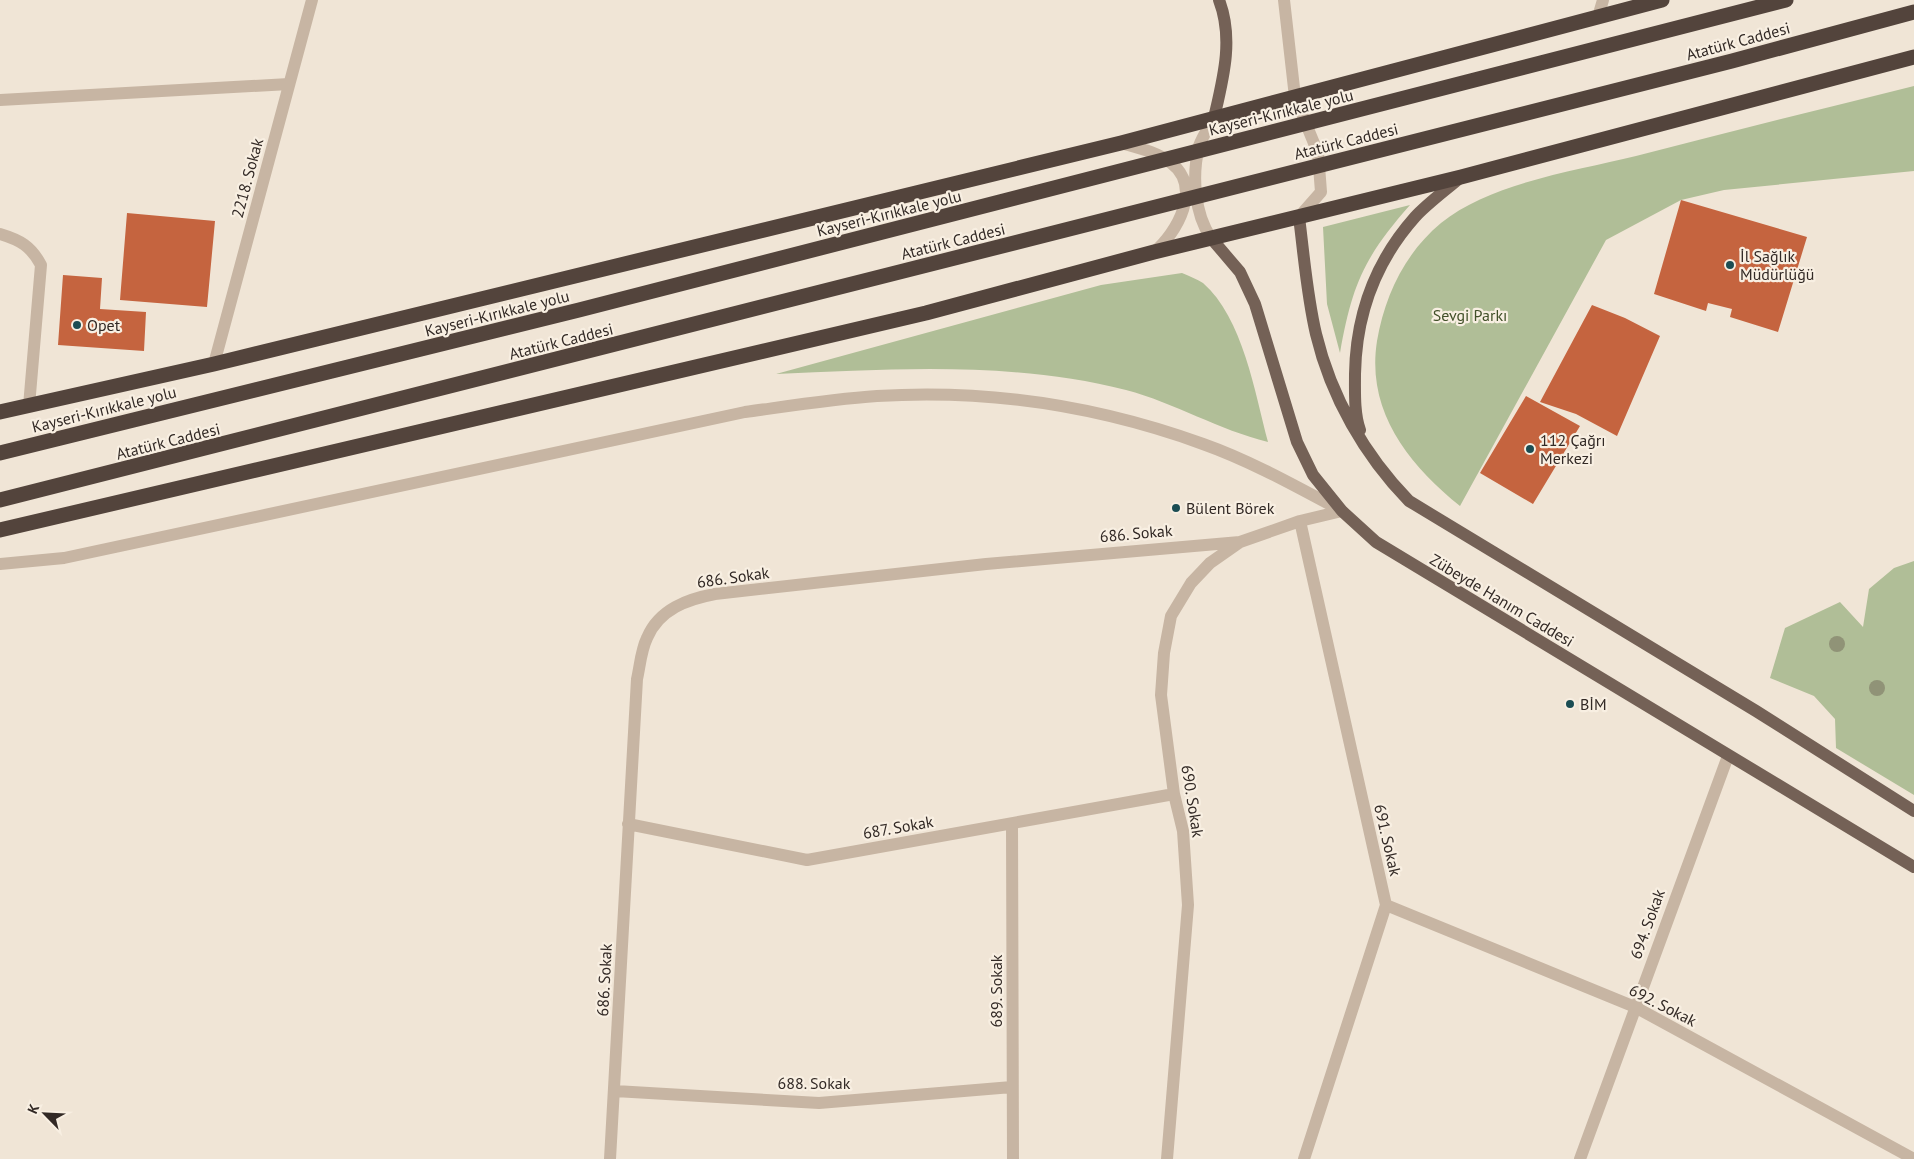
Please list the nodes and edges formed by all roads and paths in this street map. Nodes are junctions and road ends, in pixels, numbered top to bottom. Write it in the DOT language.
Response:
graph roads {
  1 [pos="312,0"];
  2 [pos="1219,0"];
  3 [pos="1284,0"];
  4 [pos="1602,0"];
  5 [pos="1662,0"];
  6 [pos="1786,0"];
  7 [pos="1914,12"];
  8 [pos="1598,17"];
  9 [pos="1914,57"];
  10 [pos="290,84"];
  11 [pos="1294,97"];
  12 [pos="0,100"];
  13 [pos="1214,118"];
  14 [pos="1121,143"];
  15 [pos="1461,177"];
  16 [pos="1299,217"];
  17 [pos="0,234"];
  18 [pos="1211,238"];
  19 [pos="1154,252"];
  20 [pos="214,364"];
  21 [pos="29,406"];
  22 [pos="0,412"];
  23 [pos="1367,449"];
  24 [pos="0,453"];
  25 [pos="0,500"];
  26 [pos="1342,511"];
  27 [pos="1300,521"];
  28 [pos="0,530"];
  29 [pos="1240,542"];
  30 [pos="0,564"];
  31 [pos="1728,756"];
  32 [pos="1174,794"];
  33 [pos="1914,811"];
  34 [pos="628,824"];
  35 [pos="1012,824"];
  36 [pos="1914,867"];
  37 [pos="1386,905"];
  38 [pos="1635,1006"];
  39 [pos="1012,1086"];
  40 [pos="615,1091"];
  41 [pos="610,1159"];
  42 [pos="1012,1159"];
  43 [pos="1167,1159"];
  44 [pos="1304,1159"];
  45 [pos="1580,1159"];
  46 [pos="1914,1159"];
  1 -- 10 [label="street, 2218. Sokak"];
  2 -- 13 [label="main road"];
  3 -- 11 [label="street"];
  4 -- 8 [label="street"];
  5 -- 8 [label="highway"];
  6 -- 24 [label="highway, Kayseri-Kırıkkale yolu, bridge"];
  7 -- 25 [label="highway, Atatürk Caddesi, bridge"];
  8 -- 11 [label="highway"];
  9 -- 15 [label="highway"];
  10 -- 12 [label="street"];
  10 -- 20 [label="street, 2218. Sokak"];
  11 -- 13 [label="highway"];
  11 -- 16 [label="street"];
  13 -- 14 [label="highway"];
  13 -- 18 [label="street"];
  14 -- 19 [label="street"];
  14 -- 20 [label="highway"];
  15 -- 16 [label="highway"];
  15 -- 23 [label="main road"];
  16 -- 18 [label="highway"];
  16 -- 23 [label="main road"];
  17 -- 21 [label="street"];
  18 -- 19 [label="highway"];
  18 -- 26 [label="main road, Zübeyde Hanım Caddesi"];
  19 -- 28 [label="highway"];
  20 -- 21 [label="highway"];
  21 -- 22 [label="highway"];
  23 -- 33 [label="main road"];
  26 -- 27 [label="street, 690. Sokak"];
  26 -- 30 [label="street"];
  26 -- 31 [label="main road, Zübeyde Hanım Caddesi"];
  27 -- 29 [label="street, 690. Sokak"];
  27 -- 37 [label="street, 691. Sokak"];
  29 -- 32 [label="street, 690. Sokak"];
  29 -- 34 [label="street, 686. Sokak"];
  31 -- 36 [label="main road, Zübeyde Hanım Caddesi"];
  31 -- 38 [label="street, 694. Sokak"];
  32 -- 35 [label="street, 687. Sokak"];
  32 -- 43 [label="street, 690. Sokak"];
  34 -- 35 [label="street, 687. Sokak"];
  34 -- 40 [label="street, 686. Sokak"];
  35 -- 39 [label="street, 689. Sokak"];
  37 -- 38 [label="street, 692. Sokak"];
  37 -- 44 [label="street"];
  38 -- 45 [label="street, 694. Sokak"];
  38 -- 46 [label="street, 692. Sokak"];
  39 -- 40 [label="street, 688. Sokak"];
  39 -- 42 [label="street, 689. Sokak"];
  40 -- 41 [label="street, 686. Sokak"];
}
